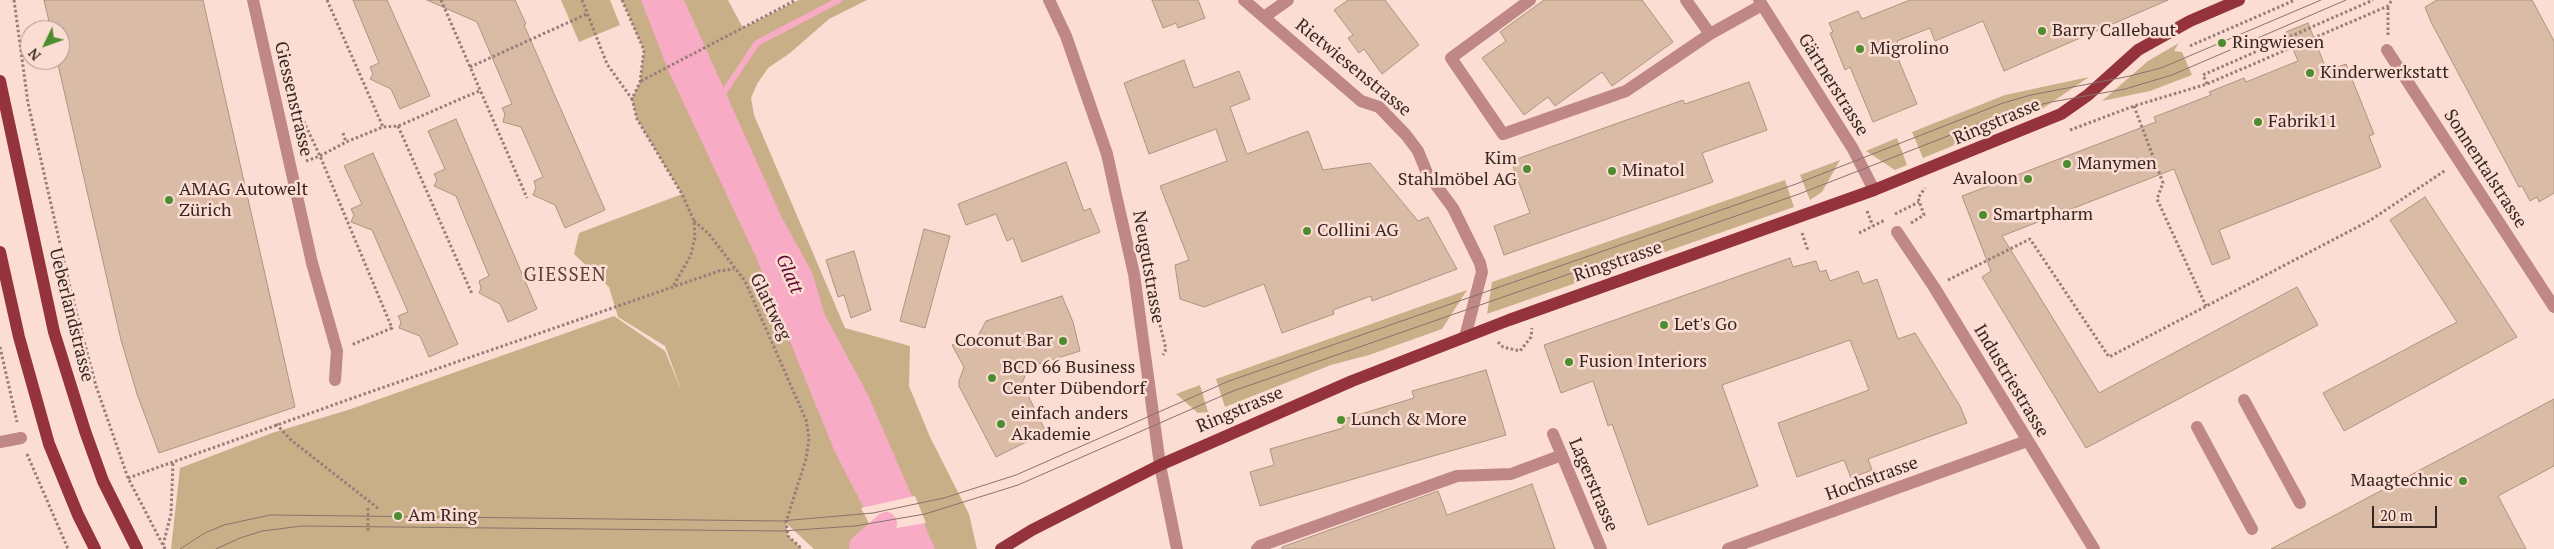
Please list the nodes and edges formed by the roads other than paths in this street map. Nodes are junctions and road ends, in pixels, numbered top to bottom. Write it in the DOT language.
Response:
graph roads {
  1 [pos="253,0"];
  2 [pos="1049,0"];
  3 [pos="1244,0"];
  4 [pos="1288,0"];
  5 [pos="1530,0"];
  6 [pos="1686,0"];
  7 [pos="2239,0"];
  8 [pos="1760,3"];
  9 [pos="1264,17"];
  10 [pos="1710,34"];
  11 [pos="2387,50"];
  12 [pos="0,80"];
  13 [pos="1874,190"];
  14 [pos="1897,232"];
  15 [pos="0,252"];
  16 [pos="2554,307"];
  17 [pos="1466,337"];
  18 [pos="336,380"];
  19 [pos="2244,400"];
  20 [pos="2197,427"];
  21 [pos="1553,434"];
  22 [pos="21,438"];
  23 [pos="2027,441"];
  24 [pos="0,442"];
  25 [pos="1562,455"];
  26 [pos="1160,465"];
  27 [pos="2300,503"];
  28 [pos="2252,529"];
  29 [pos="95,549"];
  30 [pos="137,549"];
  31 [pos="1001,549"];
  32 [pos="1177,549"];
  33 [pos="1257,549"];
  34 [pos="1601,549"];
  35 [pos="1728,549"];
  36 [pos="2094,549"];
  1 -- 18 [label="street, Giessenstrasse"];
  2 -- 26 [label="street, Neugutstrasse"];
  3 -- 9 [label="street, Rietwiesenstrasse"];
  4 -- 9 [label="street"];
  5 -- 10 [label="street"];
  6 -- 10 [label="street"];
  7 -- 13 [label="main road, Ringstrasse"];
  8 -- 10 [label="street"];
  8 -- 13 [label="street, Gärtnerstrasse"];
  9 -- 17 [label="street, Rietwiesenstrasse"];
  11 -- 16 [label="street, Sonnentalstrasse"];
  12 -- 30 [label="main road, Ueberlandstrasse"];
  13 -- 17 [label="main road, Ringstrasse"];
  14 -- 23 [label="street, Industriestrasse"];
  15 -- 29 [label="main road"];
  17 -- 26 [label="main road, Ringstrasse"];
  19 -- 27 [label="street"];
  20 -- 28 [label="street"];
  21 -- 25 [label="street, Lagerstrasse"];
  22 -- 24 [label="street"];
  23 -- 35 [label="street, Hochstrasse"];
  23 -- 36 [label="street, Industriestrasse"];
  25 -- 33 [label="street"];
  25 -- 34 [label="street, Lagerstrasse"];
  26 -- 31 [label="main road, Ringstrasse"];
  26 -- 32 [label="street, Neugutstrasse"];
}
